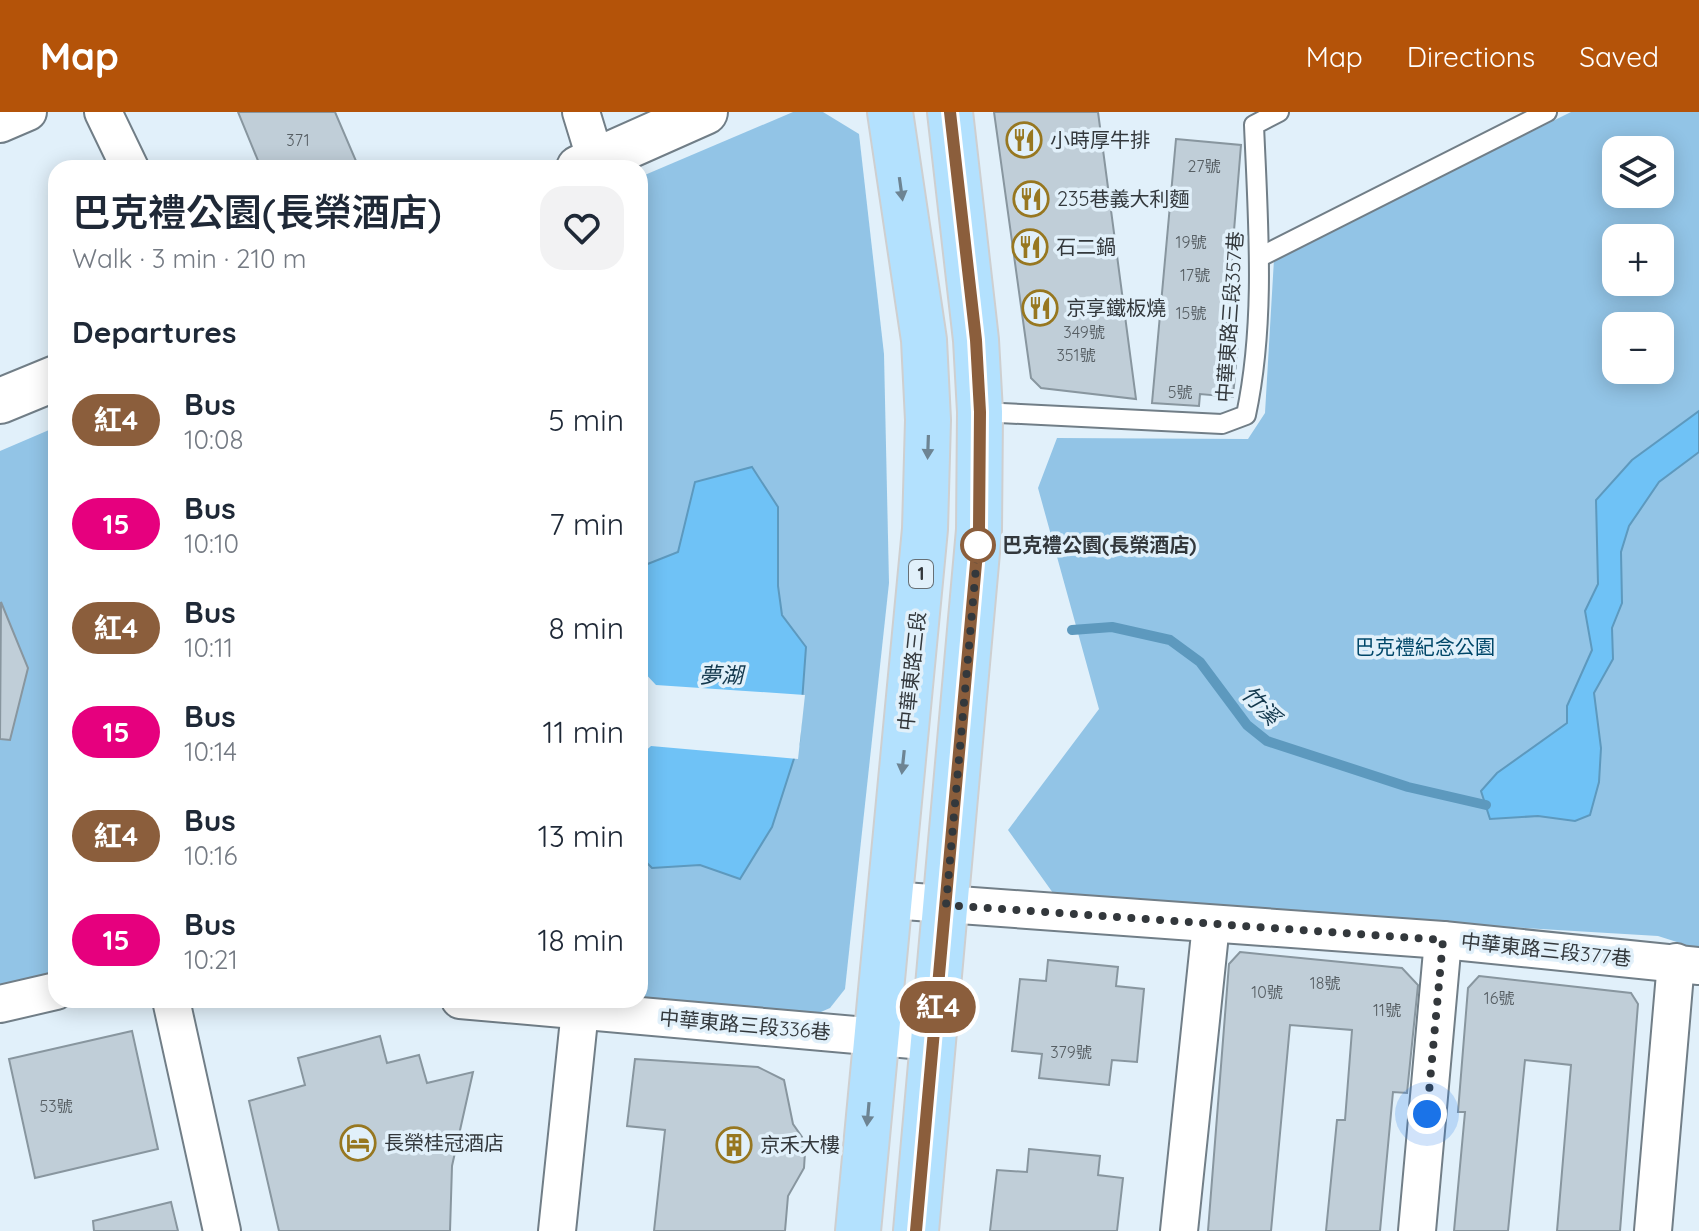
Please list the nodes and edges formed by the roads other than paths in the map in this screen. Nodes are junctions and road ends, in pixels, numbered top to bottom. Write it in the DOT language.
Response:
graph roads {
  1 [pos="28,112"];
  2 [pos="103,112"];
  3 [pos="581,112"];
  4 [pos="705,112"];
  5 [pos="890,112"];
  6 [pos="950,112"];
  7 [pos="1279,112"];
  8 [pos="1547,112"];
  9 [pos="0,124"];
  10 [pos="126,160"];
  11 [pos="587,160"];
  12 [pos="596,160"];
  13 [pos="1260,257"];
  14 [pos="48,381"];
  15 [pos="0,401"];
  16 [pos="980,412"];
  17 [pos="890,900"];
  18 [pos="946,905"];
  19 [pos="1211,924"];
  20 [pos="1443,940"];
  21 [pos="1688,964"];
  22 [pos="48,993"];
  23 [pos="0,1004"];
  24 [pos="173,1008"];
  25 [pos="556,1008"];
  26 [pos="580,1010"];
  27 [pos="875,1037"];
  28 [pos="935,1042"];
  29 [pos="222,1231"];
  30 [pos="557,1231"];
  31 [pos="858,1231"];
  32 [pos="916,1231"];
  33 [pos="1179,1231"];
  34 [pos="1417,1231"];
  35 [pos="1653,1231"];
  1 -- 9 [label="street"];
  2 -- 10 [label="street"];
  3 -- 11 [label="street"];
  4 -- 12 [label="street"];
  5 -- 17 [label="main road, 中華東路三段 / 1, one-way"];
  6 -- 16 [label="main road"];
  7 -- 13 [label="lane, 中華東路三段357巷"];
  8 -- 13 [label="lane"];
  13 -- 16 [label="lane, 中華東路三段357巷"];
  14 -- 15 [label="street"];
  16 -- 18 [label="main road"];
  17 -- 18 [label="street, 中華東路三段377巷"];
  17 -- 27 [label="main road, 中華東路三段 / 1"];
  18 -- 19 [label="street, 中華東路三段377巷"];
  18 -- 28 [label="main road"];
  19 -- 20 [label="street, 中華東路三段377巷"];
  19 -- 33 [label="street"];
  20 -- 21 [label="street, 中華東路三段377巷"];
  20 -- 34 [label="street"];
  21 -- 35 [label="street"];
  22 -- 23 [label="street"];
  24 -- 29 [label="street"];
  25 -- 26 [label="street, 中華東路三段336巷"];
  26 -- 27 [label="street, 中華東路三段336巷"];
  26 -- 30 [label="street"];
  27 -- 28 [label="street, 中華東路三段336巷"];
  27 -- 31 [label="main road, 中華東路三段 / 1, one-way"];
  28 -- 32 [label="main road"];
}
